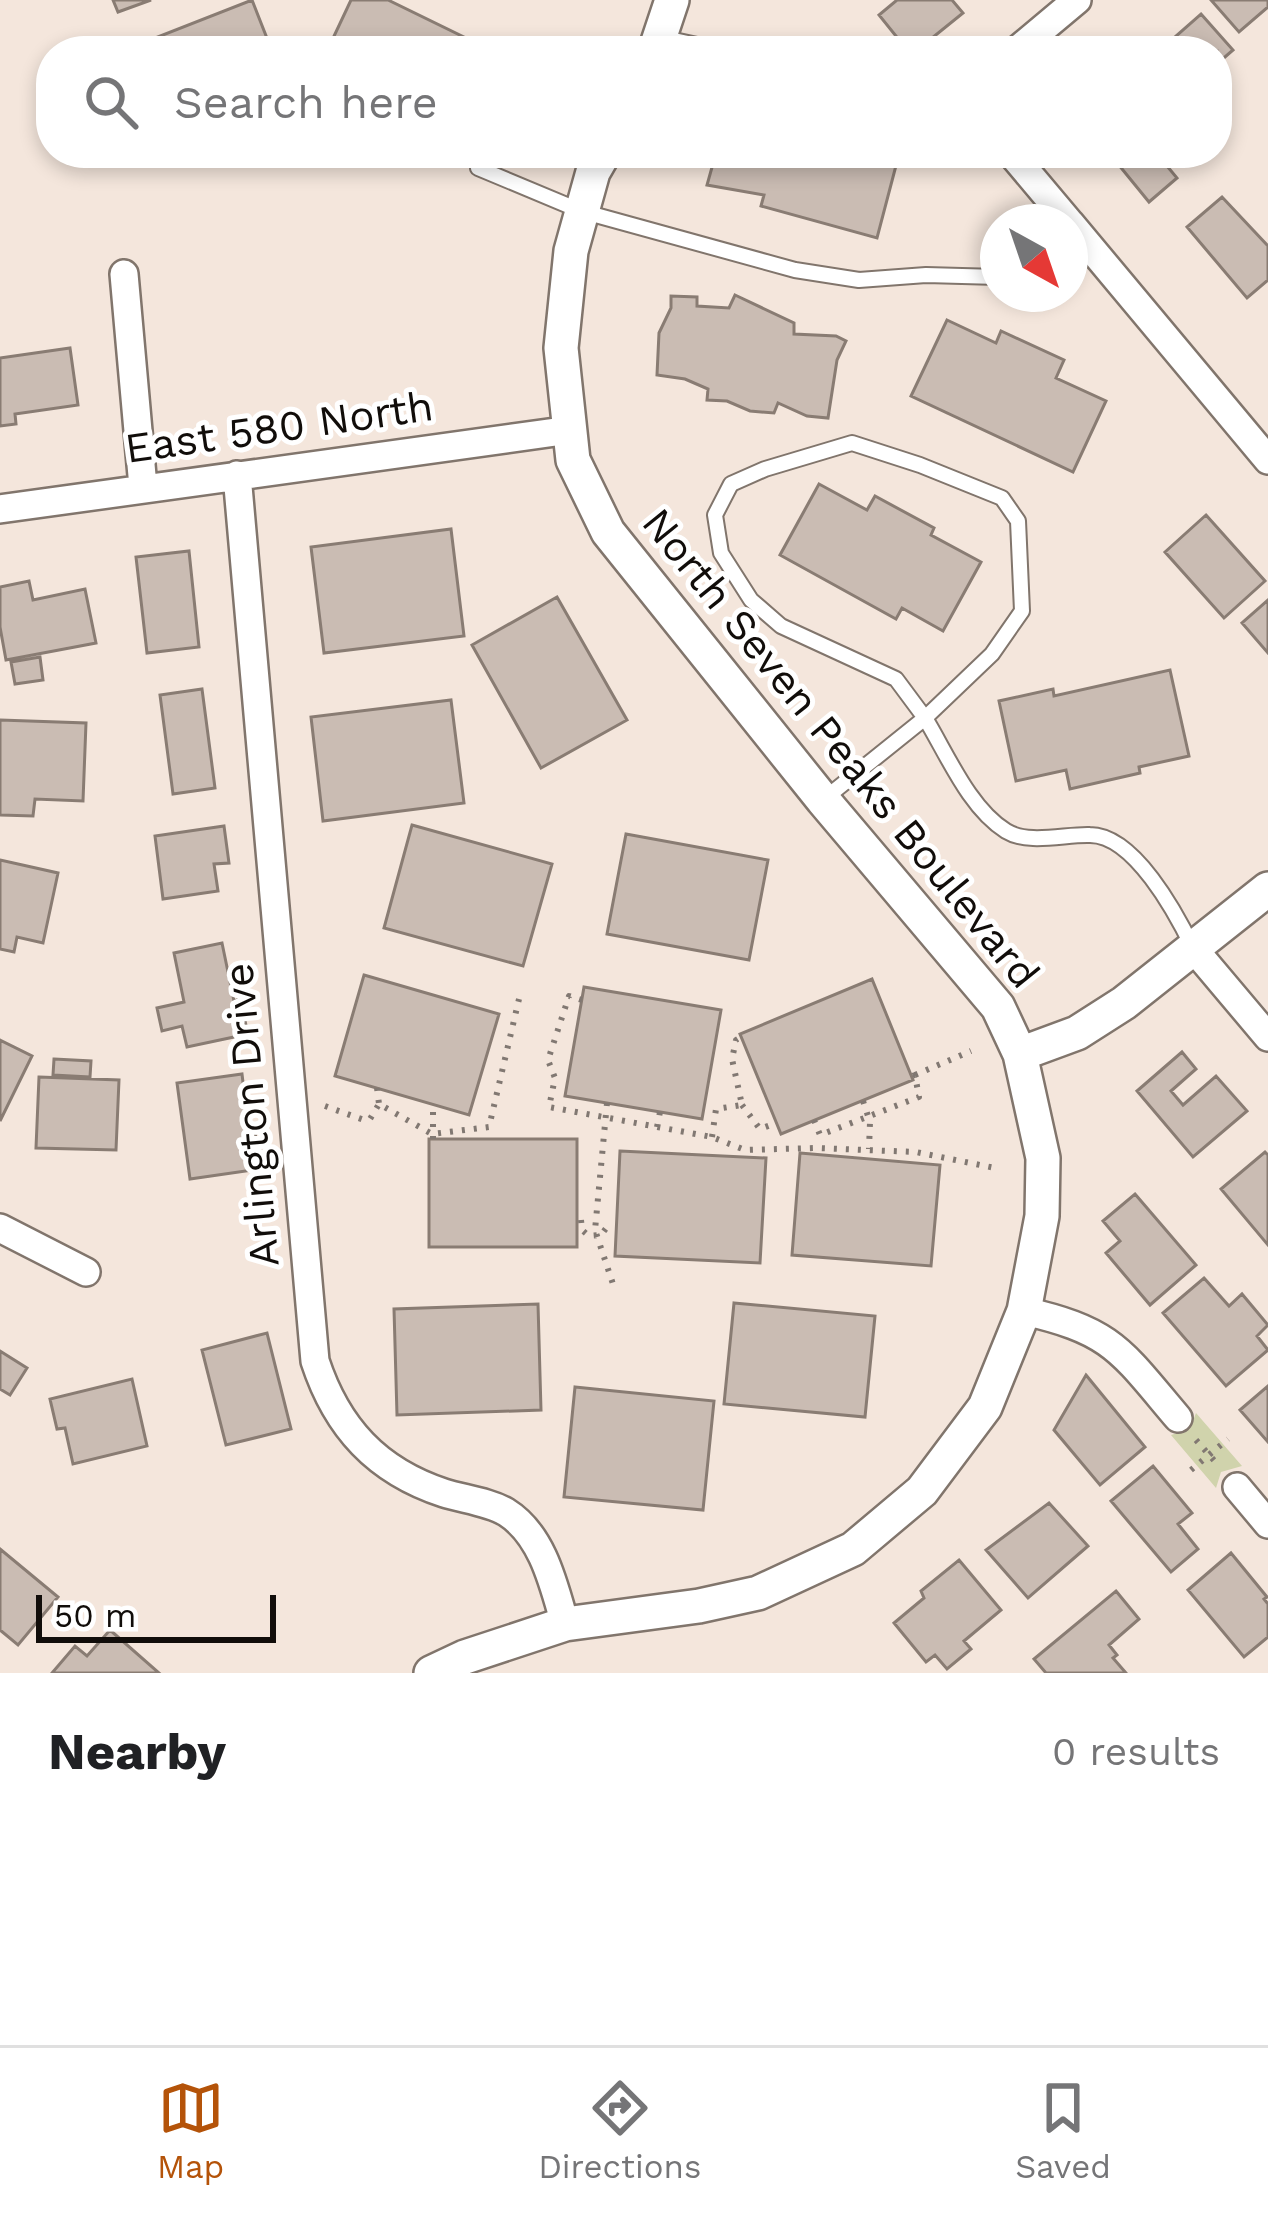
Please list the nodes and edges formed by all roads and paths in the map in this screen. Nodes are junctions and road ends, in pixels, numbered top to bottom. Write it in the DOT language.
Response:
graph roads {
  1 [pos="672,0"];
  2 [pos="1077,0"];
  3 [pos="661,36"];
  4 [pos="1034,36"];
  5 [pos="478,168"];
  6 [pos="595,168"];
  7 [pos="1023,168"];
  8 [pos="1053,204"];
  9 [pos="581,212"];
  10 [pos="1088,246"];
  11 [pos="124,274"];
  12 [pos="980,276"];
  13 [pos="570,430"];
  14 [pos="1268,460"];
  15 [pos="236,475"];
  16 [pos="143,487"];
  17 [pos="0,509"];
  18 [pos="925,718"];
  19 [pos="823,800"];
  20 [pos="1268,889"];
  21 [pos="1192,948"];
  22 [pos="519,999"];
  23 [pos="581,1000"];
  24 [pos="741,1037"];
  25 [pos="1268,1037"];
  26 [pos="971,1051"];
  27 [pos="1020,1054"];
  28 [pos="377,1088"];
  29 [pos="862,1101"];
  30 [pos="607,1103"];
  31 [pos="379,1104"];
  32 [pos="433,1104"];
  33 [pos="742,1105"];
  34 [pos="325,1106"];
  35 [pos="660,1112"];
  36 [pos="868,1117"];
  37 [pos="604,1118"];
  38 [pos="814,1120"];
  39 [pos="776,1123"];
  40 [pos="657,1127"];
  41 [pos="432,1136"];
  42 [pos="712,1137"];
  43 [pos="869,1149"];
  44 [pos="1000,1169"];
  45 [pos="580,1220"];
  46 [pos="607,1227"];
  47 [pos="0,1228"];
  48 [pos="596,1237"];
  49 [pos="86,1273"];
  50 [pos="613,1284"];
  51 [pos="1024,1311"];
  52 [pos="1178,1418"];
  53 [pos="1228,1439"];
  54 [pos="1209,1455"];
  55 [pos="1191,1470"];
  56 [pos="1237,1487"];
  57 [pos="1268,1524"];
  58 [pos="565,1624"];
  59 [pos="431,1673"];
  1 -- 3 [label="street"];
  2 -- 4 [label="street"];
  5 -- 9 [label="lane"];
  6 -- 9 [label="street, North Seven Peaks Boulevard"];
  7 -- 8 [label="street"];
  9 -- 12 [label="lane"];
  9 -- 13 [label="street, North Seven Peaks Boulevard"];
  10 -- 14 [label="street"];
  11 -- 16 [label="street"];
  13 -- 15 [label="street, East 580 North"];
  13 -- 19 [label="street, North Seven Peaks Boulevard"];
  15 -- 16 [label="street, East 580 North"];
  15 -- 58 [label="street, Arlington Drive"];
  16 -- 17 [label="street, East 580 North"];
  18 -- 18 [label="lane"];
  18 -- 19 [label="lane"];
  18 -- 21 [label="lane"];
  19 -- 27 [label="street, North Seven Peaks Boulevard"];
  20 -- 21 [label="street"];
  21 -- 25 [label="street"];
  21 -- 27 [label="street"];
  22 -- 41 [label="path"];
  23 -- 37 [label="path"];
  24 -- 33 [label="path"];
  26 -- 36 [label="path"];
  27 -- 51 [label="street, North Seven Peaks Boulevard"];
  28 -- 31 [label="path"];
  29 -- 36 [label="path"];
  30 -- 37 [label="path"];
  31 -- 34 [label="path"];
  31 -- 41 [label="path"];
  32 -- 41 [label="path"];
  33 -- 39 [label="path"];
  33 -- 42 [label="path"];
  35 -- 40 [label="path"];
  36 -- 38 [label="path"];
  36 -- 43 [label="path"];
  37 -- 40 [label="path"];
  37 -- 48 [label="path"];
  40 -- 42 [label="path"];
  42 -- 43 [label="path"];
  43 -- 44 [label="path"];
  45 -- 48 [label="path"];
  46 -- 48 [label="path"];
  47 -- 49 [label="street"];
  48 -- 50 [label="path"];
  51 -- 52 [label="street"];
  51 -- 58 [label="street, North Seven Peaks Boulevard"];
  52 -- 54 [label="path"];
  53 -- 54 [label="path"];
  54 -- 55 [label="path"];
  54 -- 56 [label="path"];
  56 -- 57 [label="street"];
  58 -- 59 [label="street, North Seven Peaks Boulevard"];
}
